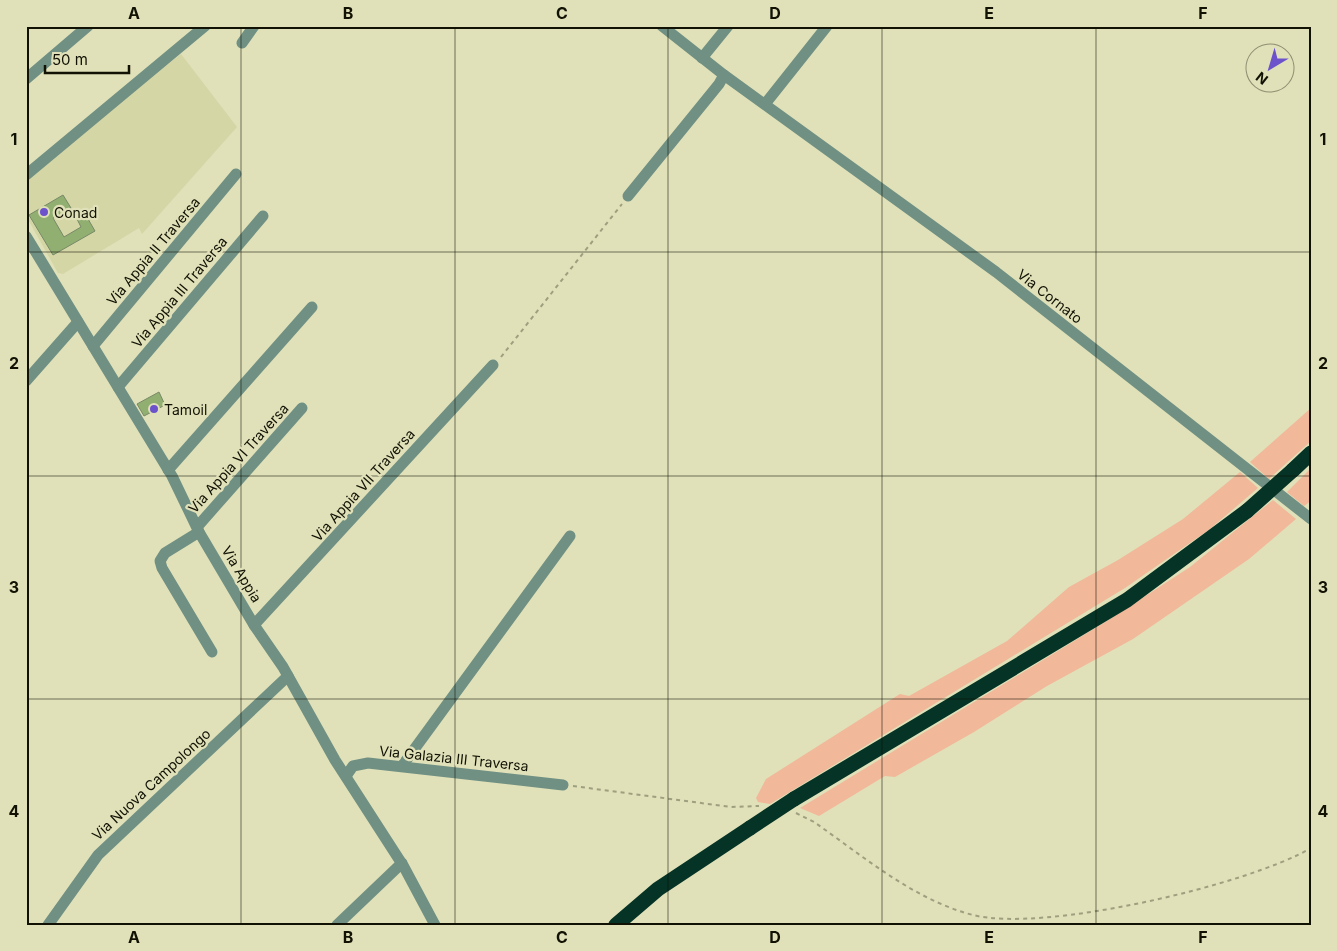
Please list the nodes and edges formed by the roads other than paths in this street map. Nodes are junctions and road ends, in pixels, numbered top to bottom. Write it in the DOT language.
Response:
graph roads {
  1 [pos="88,26"];
  2 [pos="205,26"];
  3 [pos="254,26"];
  4 [pos="662,26"];
  5 [pos="728,26"];
  6 [pos="827,26"];
  7 [pos="242,43"];
  8 [pos="702,58"];
  9 [pos="724,75"];
  10 [pos="26,79"];
  11 [pos="765,104"];
  12 [pos="236,174"];
  13 [pos="26,175"];
  14 [pos="628,196"];
  15 [pos="263,216"];
  16 [pos="26,236"];
  17 [pos="312,307"];
  18 [pos="78,322"];
  19 [pos="93,346"];
  20 [pos="493,365"];
  21 [pos="26,381"];
  22 [pos="118,387"];
  23 [pos="302,408"];
  24 [pos="1311,453"];
  25 [pos="168,470"];
  26 [pos="1311,520"];
  27 [pos="198,530"];
  28 [pos="570,536"];
  29 [pos="254,625"];
  30 [pos="212,652"];
  31 [pos="288,676"];
  32 [pos="402,766"];
  33 [pos="346,776"];
  34 [pos="563,785"];
  35 [pos="402,863"];
  36 [pos="48,925"];
  37 [pos="337,925"];
  38 [pos="435,925"];
  39 [pos="616,925"];
  1 -- 10 [label="street"];
  2 -- 13 [label="street"];
  3 -- 7 [label="street"];
  4 -- 8 [label="street, Via Cornato"];
  5 -- 8 [label="street"];
  6 -- 11 [label="street"];
  8 -- 9 [label="street, Via Cornato"];
  9 -- 11 [label="street, Via Cornato"];
  9 -- 14 [label="street"];
  11 -- 26 [label="street, Via Cornato"];
  12 -- 19 [label="street, Via Appia II Traversa"];
  15 -- 22 [label="street, Via Appia III Traversa"];
  16 -- 18 [label="street, Via Appia"];
  17 -- 25 [label="street"];
  18 -- 19 [label="street, Via Appia"];
  18 -- 21 [label="street"];
  19 -- 22 [label="street, Via Appia"];
  20 -- 29 [label="street, Via Appia VII Traversa"];
  22 -- 25 [label="street, Via Appia"];
  23 -- 27 [label="street, Via Appia VI Traversa"];
  24 -- 39 [label="highway, bridge"];
  25 -- 27 [label="street, Via Appia"];
  27 -- 29 [label="street, Via Appia"];
  27 -- 30 [label="street, Via Appia VI Traversa"];
  28 -- 32 [label="street"];
  29 -- 31 [label="street, Via Appia"];
  31 -- 33 [label="street, Via Appia"];
  31 -- 36 [label="street, Via Nuova Campolongo"];
  32 -- 33 [label="street, Via Galazia III Traversa"];
  32 -- 34 [label="street, Via Galazia III Traversa"];
  33 -- 35 [label="street, Via Appia"];
  35 -- 37 [label="street"];
  35 -- 38 [label="street, Via Appia"];
}
